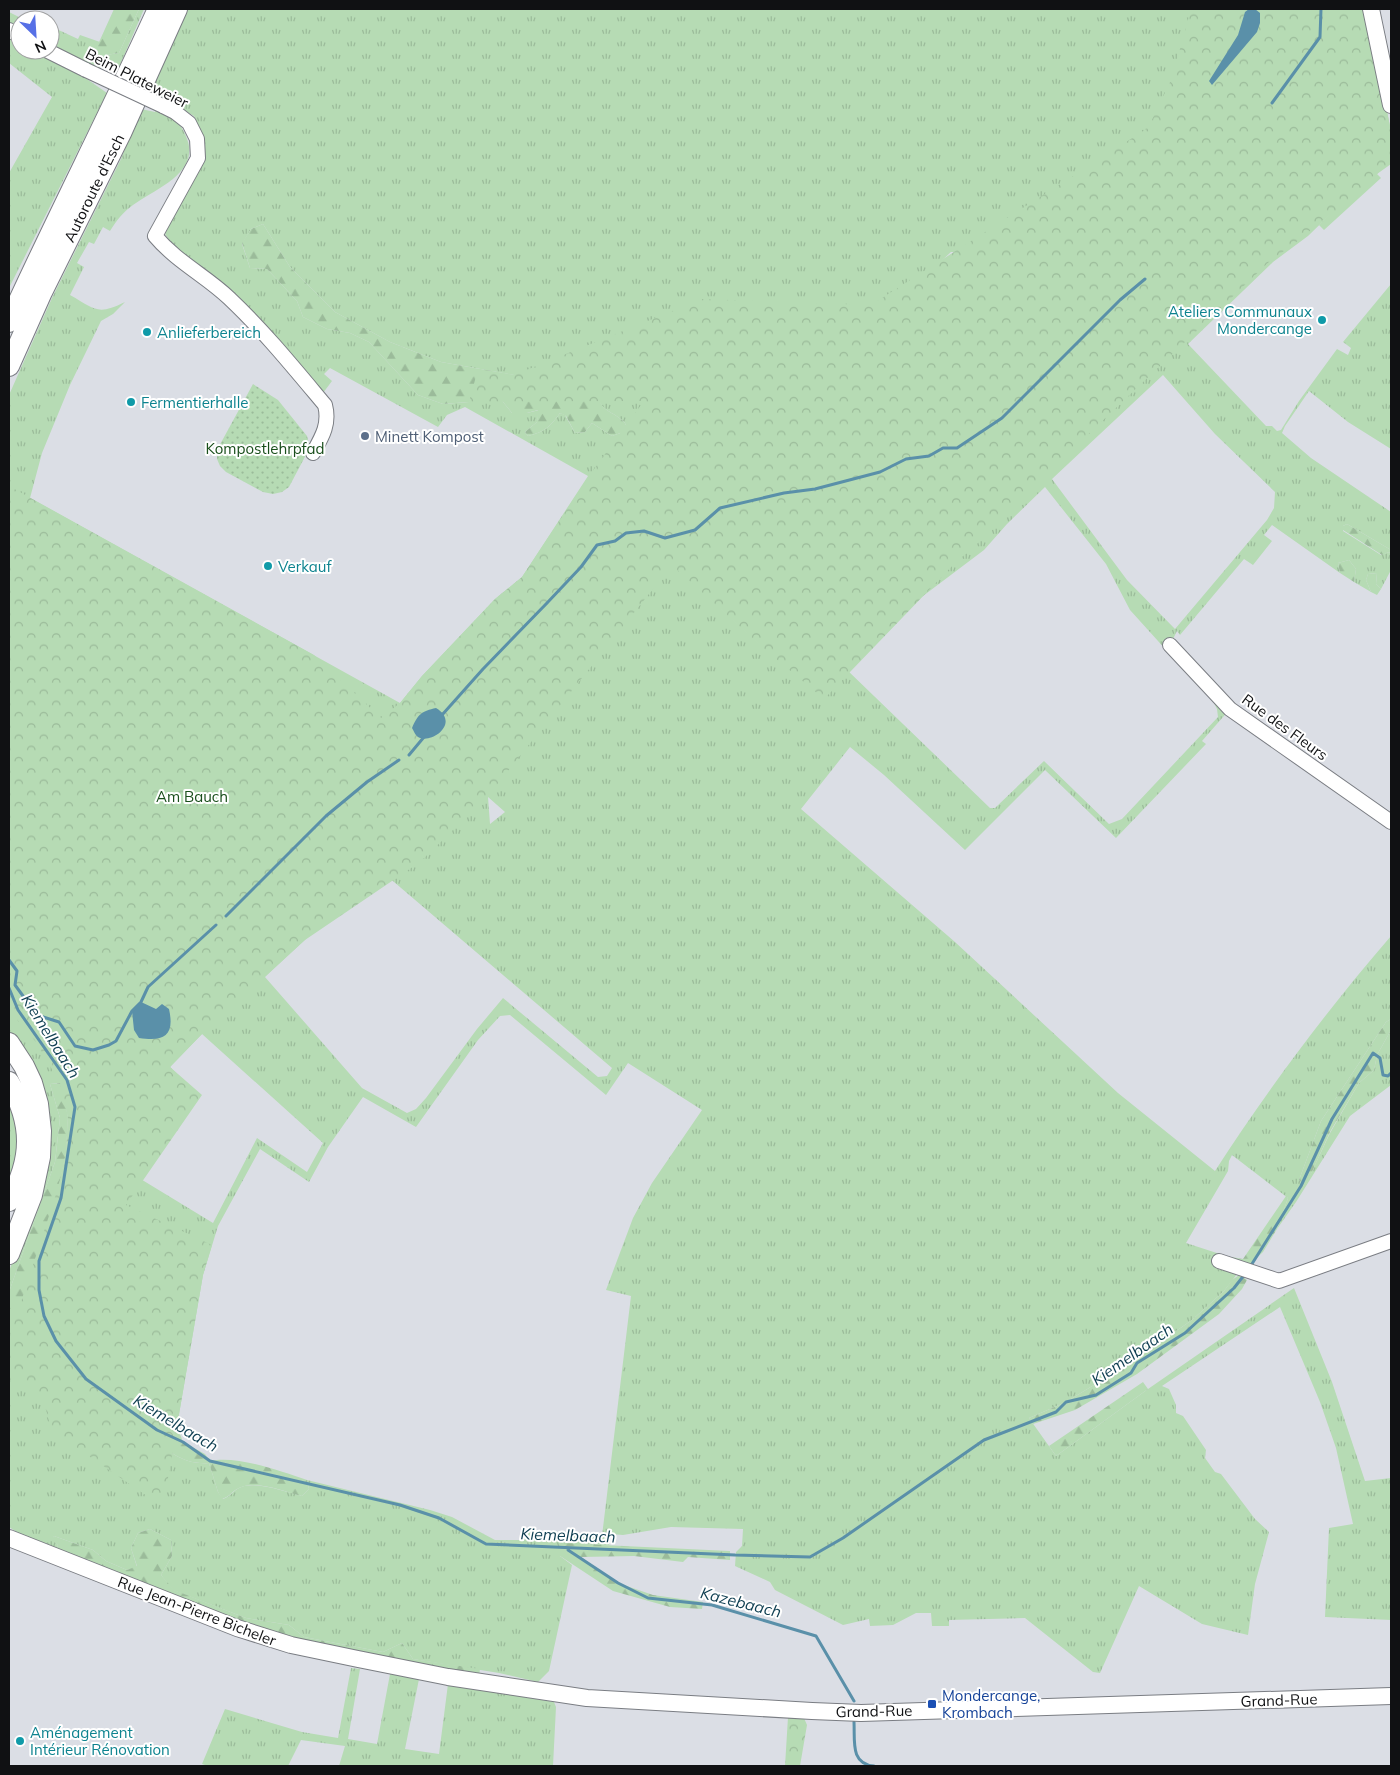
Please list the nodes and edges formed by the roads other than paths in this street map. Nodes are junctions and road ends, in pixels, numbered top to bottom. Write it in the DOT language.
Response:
graph roads {
  1 [pos="158,9"];
  2 [pos="177,9"];
  3 [pos="1371,9"];
  4 [pos="60,57"];
  5 [pos="1391,105"];
  6 [pos="72,189"];
  7 [pos="9,304"];
  8 [pos="9,322"];
  9 [pos="9,366"];
  10 [pos="313,453"];
  11 [pos="1170,645"];
  12 [pos="1391,822"];
  13 [pos="9,1043"];
  14 [pos="9,1063"];
  15 [pos="9,1082"];
  16 [pos="39,1118"];
  17 [pos="37,1172"];
  18 [pos="9,1200"];
  19 [pos="9,1221"];
  20 [pos="1391,1241"];
  21 [pos="9,1254"];
  22 [pos="1219,1261"];
  23 [pos="9,1538"];
  24 [pos="448,1677"];
  25 [pos="1391,1696"];
  1 -- 6 [label="highway, Autoroute d'Esch"];
  2 -- 9 [label="highway, Autoroute d'Esch"];
  3 -- 5 [label="main road"];
  4 -- 10 [label="street, Beim Plateweier, bridge"];
  6 -- 7 [label="highway"];
  6 -- 8 [label="highway, Autoroute d'Esch"];
  11 -- 12 [label="street, Rue des Fleurs"];
  13 -- 16 [label="highway"];
  14 -- 16 [label="highway"];
  15 -- 18 [label="highway"];
  16 -- 17 [label="highway"];
  17 -- 19 [label="highway"];
  17 -- 21 [label="highway"];
  20 -- 22 [label="street"];
  23 -- 24 [label="main road, Rue Jean-Pierre Bicheler"];
  24 -- 25 [label="main road, Grand-Rue"];
}
